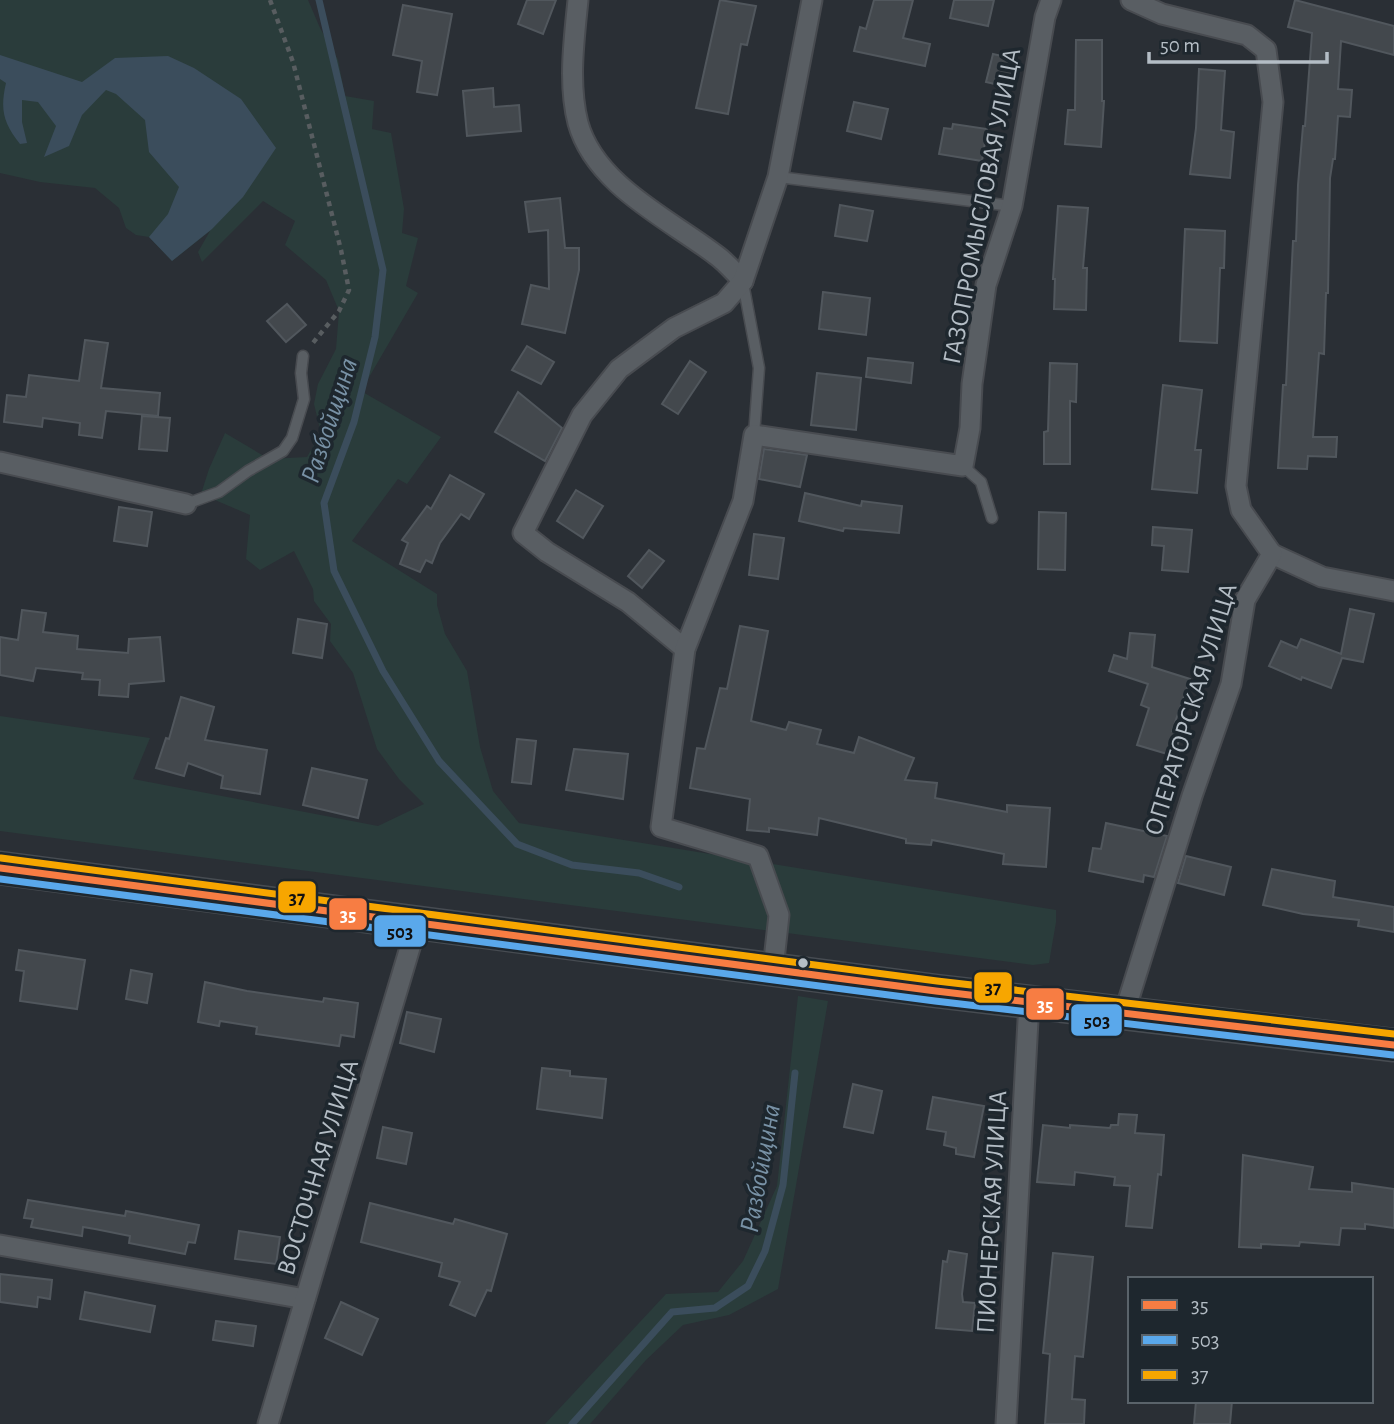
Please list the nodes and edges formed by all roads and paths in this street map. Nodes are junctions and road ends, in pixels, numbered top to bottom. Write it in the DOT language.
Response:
graph roads {
  1 [pos="270,0"];
  2 [pos="578,0"];
  3 [pos="812,0"];
  4 [pos="1051,0"];
  5 [pos="1131,0"];
  6 [pos="778,177"];
  7 [pos="1012,206"];
  8 [pos="743,281"];
  9 [pos="303,356"];
  10 [pos="754,435"];
  11 [pos="0,462"];
  12 [pos="963,466"];
  13 [pos="186,504"];
  14 [pos="992,518"];
  15 [pos="1272,554"];
  16 [pos="1394,591"];
  17 [pos="685,649"];
  18 [pos="0,867"];
  19 [pos="417,924"];
  20 [pos="773,969"];
  21 [pos="1029,1002"];
  22 [pos="1124,1014"];
  23 [pos="1394,1045"];
  24 [pos="0,1245"];
  25 [pos="305,1299"];
  26 [pos="268,1424"];
  27 [pos="1006,1424"];
  1 -- 9 [label="path"];
  2 -- 8 [label="street"];
  3 -- 6 [label="street"];
  4 -- 7 [label="street, ГАЗОПРОМЫСЛОВАЯ УЛИЦА"];
  5 -- 15 [label="street"];
  6 -- 7 [label="lane"];
  6 -- 8 [label="street"];
  7 -- 12 [label="street, ГАЗОПРОМЫСЛОВАЯ УЛИЦА"];
  8 -- 10 [label="lane"];
  8 -- 17 [label="street"];
  9 -- 13 [label="lane"];
  10 -- 12 [label="street"];
  10 -- 17 [label="street"];
  11 -- 13 [label="street"];
  12 -- 14 [label="lane"];
  15 -- 16 [label="street"];
  15 -- 22 [label="street, ОПЕРАТОРСКАЯ УЛИЦА"];
  17 -- 20 [label="street"];
  18 -- 19 [label="main road"];
  19 -- 20 [label="main road"];
  19 -- 25 [label="street, ВОСТОЧНАЯ УЛИЦА"];
  20 -- 21 [label="main road"];
  21 -- 22 [label="main road"];
  21 -- 27 [label="street, ПИОНЕРСКАЯ УЛИЦА"];
  22 -- 23 [label="main road"];
  24 -- 25 [label="street"];
  25 -- 26 [label="street, ВОСТОЧНАЯ УЛИЦА"];
}
